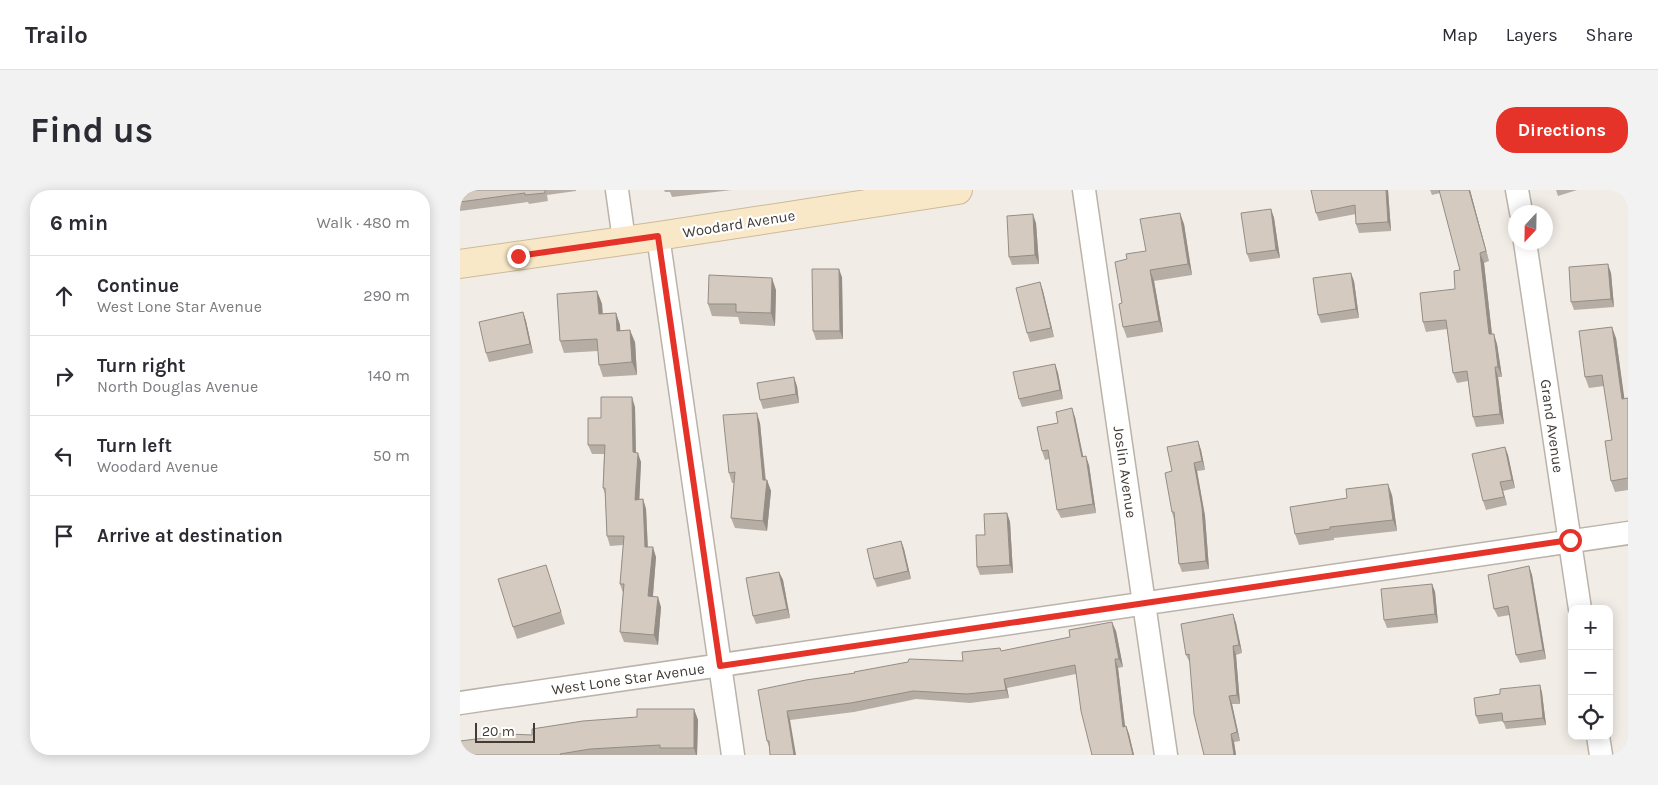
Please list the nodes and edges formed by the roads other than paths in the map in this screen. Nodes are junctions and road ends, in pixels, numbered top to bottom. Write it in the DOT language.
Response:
graph roads {
  1 [pos="617,190"];
  2 [pos="958,190"];
  3 [pos="1084,190"];
  4 [pos="1517,190"];
  5 [pos="1520,205"];
  6 [pos="658,236"];
  7 [pos="624,240"];
  8 [pos="1526,250"];
  9 [pos="460,264"];
  10 [pos="1628,533"];
  11 [pos="1570,540"];
  12 [pos="1145,604"];
  13 [pos="1579,605"];
  14 [pos="720,666"];
  15 [pos="460,703"];
  16 [pos="1599,740"];
  17 [pos="733,755"];
  18 [pos="1166,755"];
  19 [pos="1601,755"];
  1 -- 7 [label="street"];
  2 -- 6 [label="street, Woodard Avenue"];
  3 -- 12 [label="street, Joslin Avenue"];
  4 -- 5 [label="street"];
  6 -- 7 [label="street, Woodard Avenue"];
  6 -- 14 [label="street"];
  7 -- 9 [label="street, Woodard Avenue"];
  8 -- 11 [label="street, Grand Avenue"];
  10 -- 11 [label="street, West Lone Star Avenue"];
  11 -- 12 [label="street, West Lone Star Avenue"];
  11 -- 13 [label="street, Grand Avenue"];
  12 -- 14 [label="street, West Lone Star Avenue"];
  12 -- 18 [label="street, Joslin Avenue"];
  14 -- 15 [label="street, West Lone Star Avenue"];
  14 -- 17 [label="street"];
  16 -- 19 [label="street"];
}
